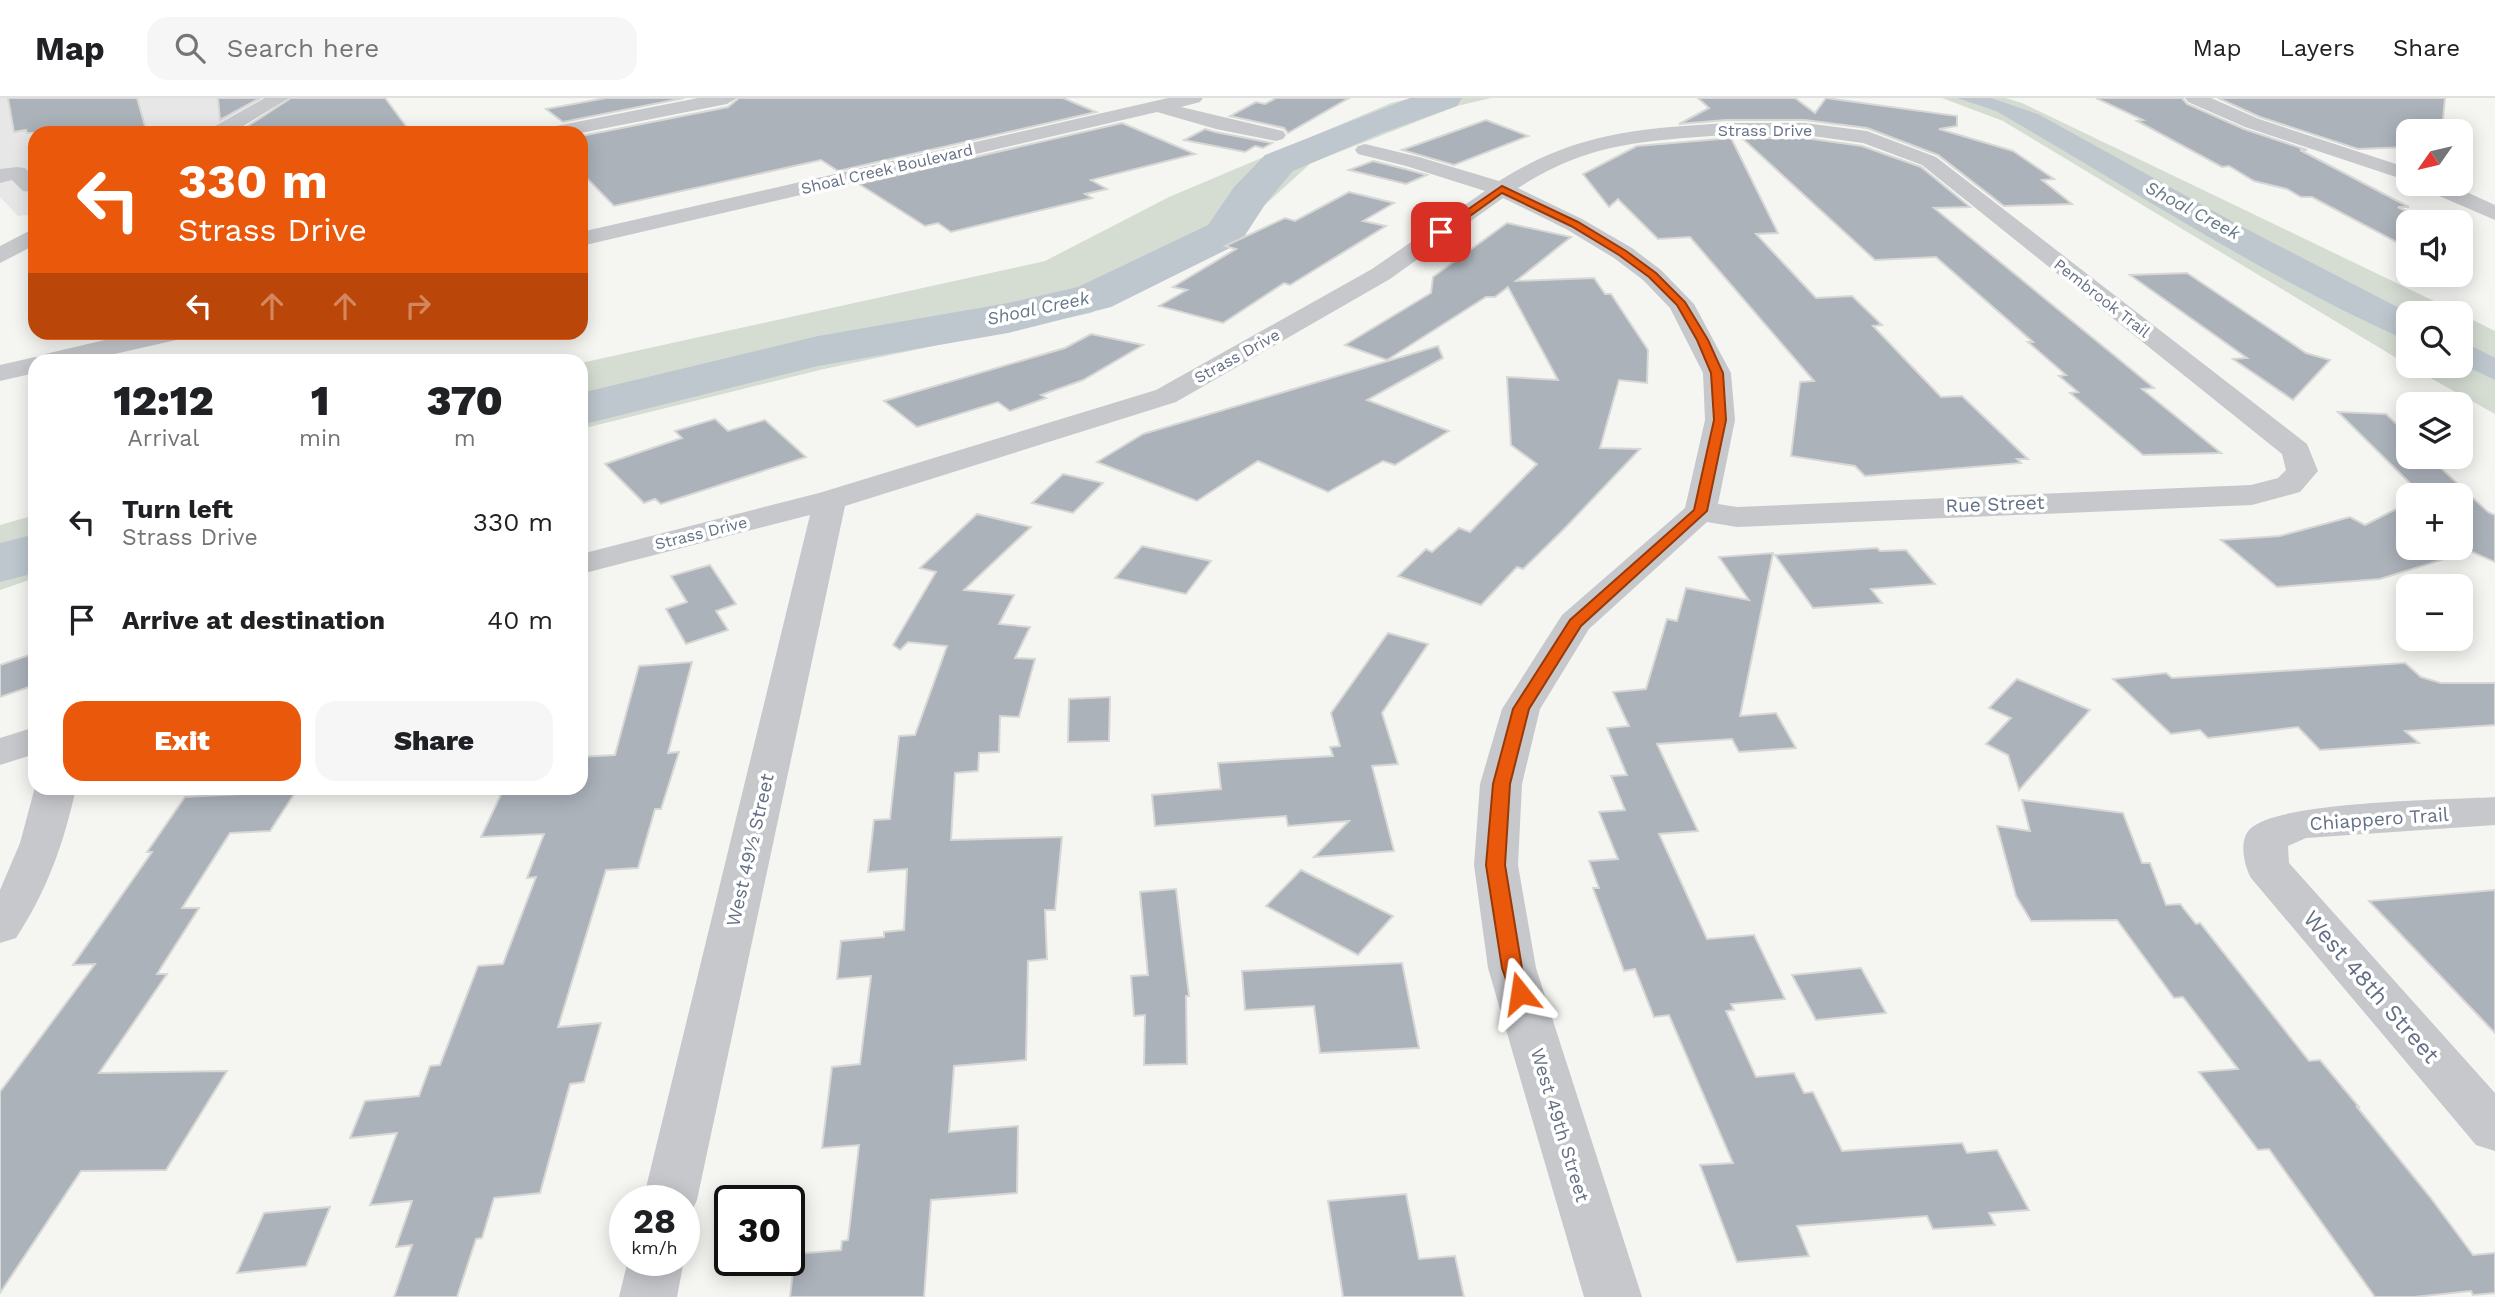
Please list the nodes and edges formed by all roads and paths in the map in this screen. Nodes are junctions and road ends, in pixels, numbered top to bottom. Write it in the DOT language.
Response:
graph roads {
  1 [pos="279,98"];
  2 [pos="727,98"];
  3 [pos="1132,98"];
  4 [pos="1193,98"];
  5 [pos="2194,98"];
  6 [pos="1159,106"];
  7 [pos="256,111"];
  8 [pos="210,112"];
  9 [pos="229,126"];
  10 [pos="586,126"];
  11 [pos="1276,135"];
  12 [pos="1867,137"];
  13 [pos="1365,150"];
  14 [pos="2396,171"];
  15 [pos="0,176"];
  16 [pos="28,181"];
  17 [pos="28,186"];
  18 [pos="1502,189"];
  19 [pos="0,192"];
  20 [pos="2457,196"];
  21 [pos="2495,213"];
  22 [pos="21,233"];
  23 [pos="588,237"];
  24 [pos="0,256"];
  25 [pos="141,340"];
  26 [pos="81,354"];
  27 [pos="28,367"];
  28 [pos="0,373"];
  29 [pos="2289,485"];
  30 [pos="830,500"];
  31 [pos="1700,511"];
  32 [pos="588,562"];
  33 [pos="28,742"];
  34 [pos="0,752"];
  35 [pos="53,795"];
  36 [pos="2495,811"];
  37 [pos="2266,838"];
  38 [pos="0,926"];
  39 [pos="2495,1129"];
  40 [pos="673,1185"];
  41 [pos="653,1276"];
  42 [pos="648,1297"];
  43 [pos="1613,1297"];
  1 -- 7 [label="street"];
  2 -- 10 [label="street"];
  3 -- 6 [label="street"];
  4 -- 6 [label="street, Shoal Creek Boulevard"];
  5 -- 14 [label="street"];
  6 -- 11 [label="street"];
  6 -- 23 [label="street, Shoal Creek Boulevard"];
  7 -- 8 [label="street"];
  7 -- 9 [label="street"];
  12 -- 18 [label="street, Strass Drive"];
  12 -- 29 [label="street, Pembrook Trail"];
  13 -- 18 [label="street"];
  15 -- 16 [label="street"];
  17 -- 19 [label="street"];
  18 -- 30 [label="street, Strass Drive"];
  18 -- 31 [label="street"];
  20 -- 21 [label="street"];
  22 -- 24 [label="street"];
  25 -- 26 [label="street"];
  27 -- 28 [label="street"];
  29 -- 31 [label="street, Rue Street"];
  30 -- 32 [label="street, Strass Drive"];
  30 -- 40 [label="street, West 49½ Street"];
  31 -- 43 [label="street, West 49th Street"];
  33 -- 34 [label="street"];
  35 -- 38 [label="street"];
  36 -- 37 [label="street, Chiappero Trail"];
  37 -- 39 [label="street, West 48th Street"];
  41 -- 42 [label="street"];
}
